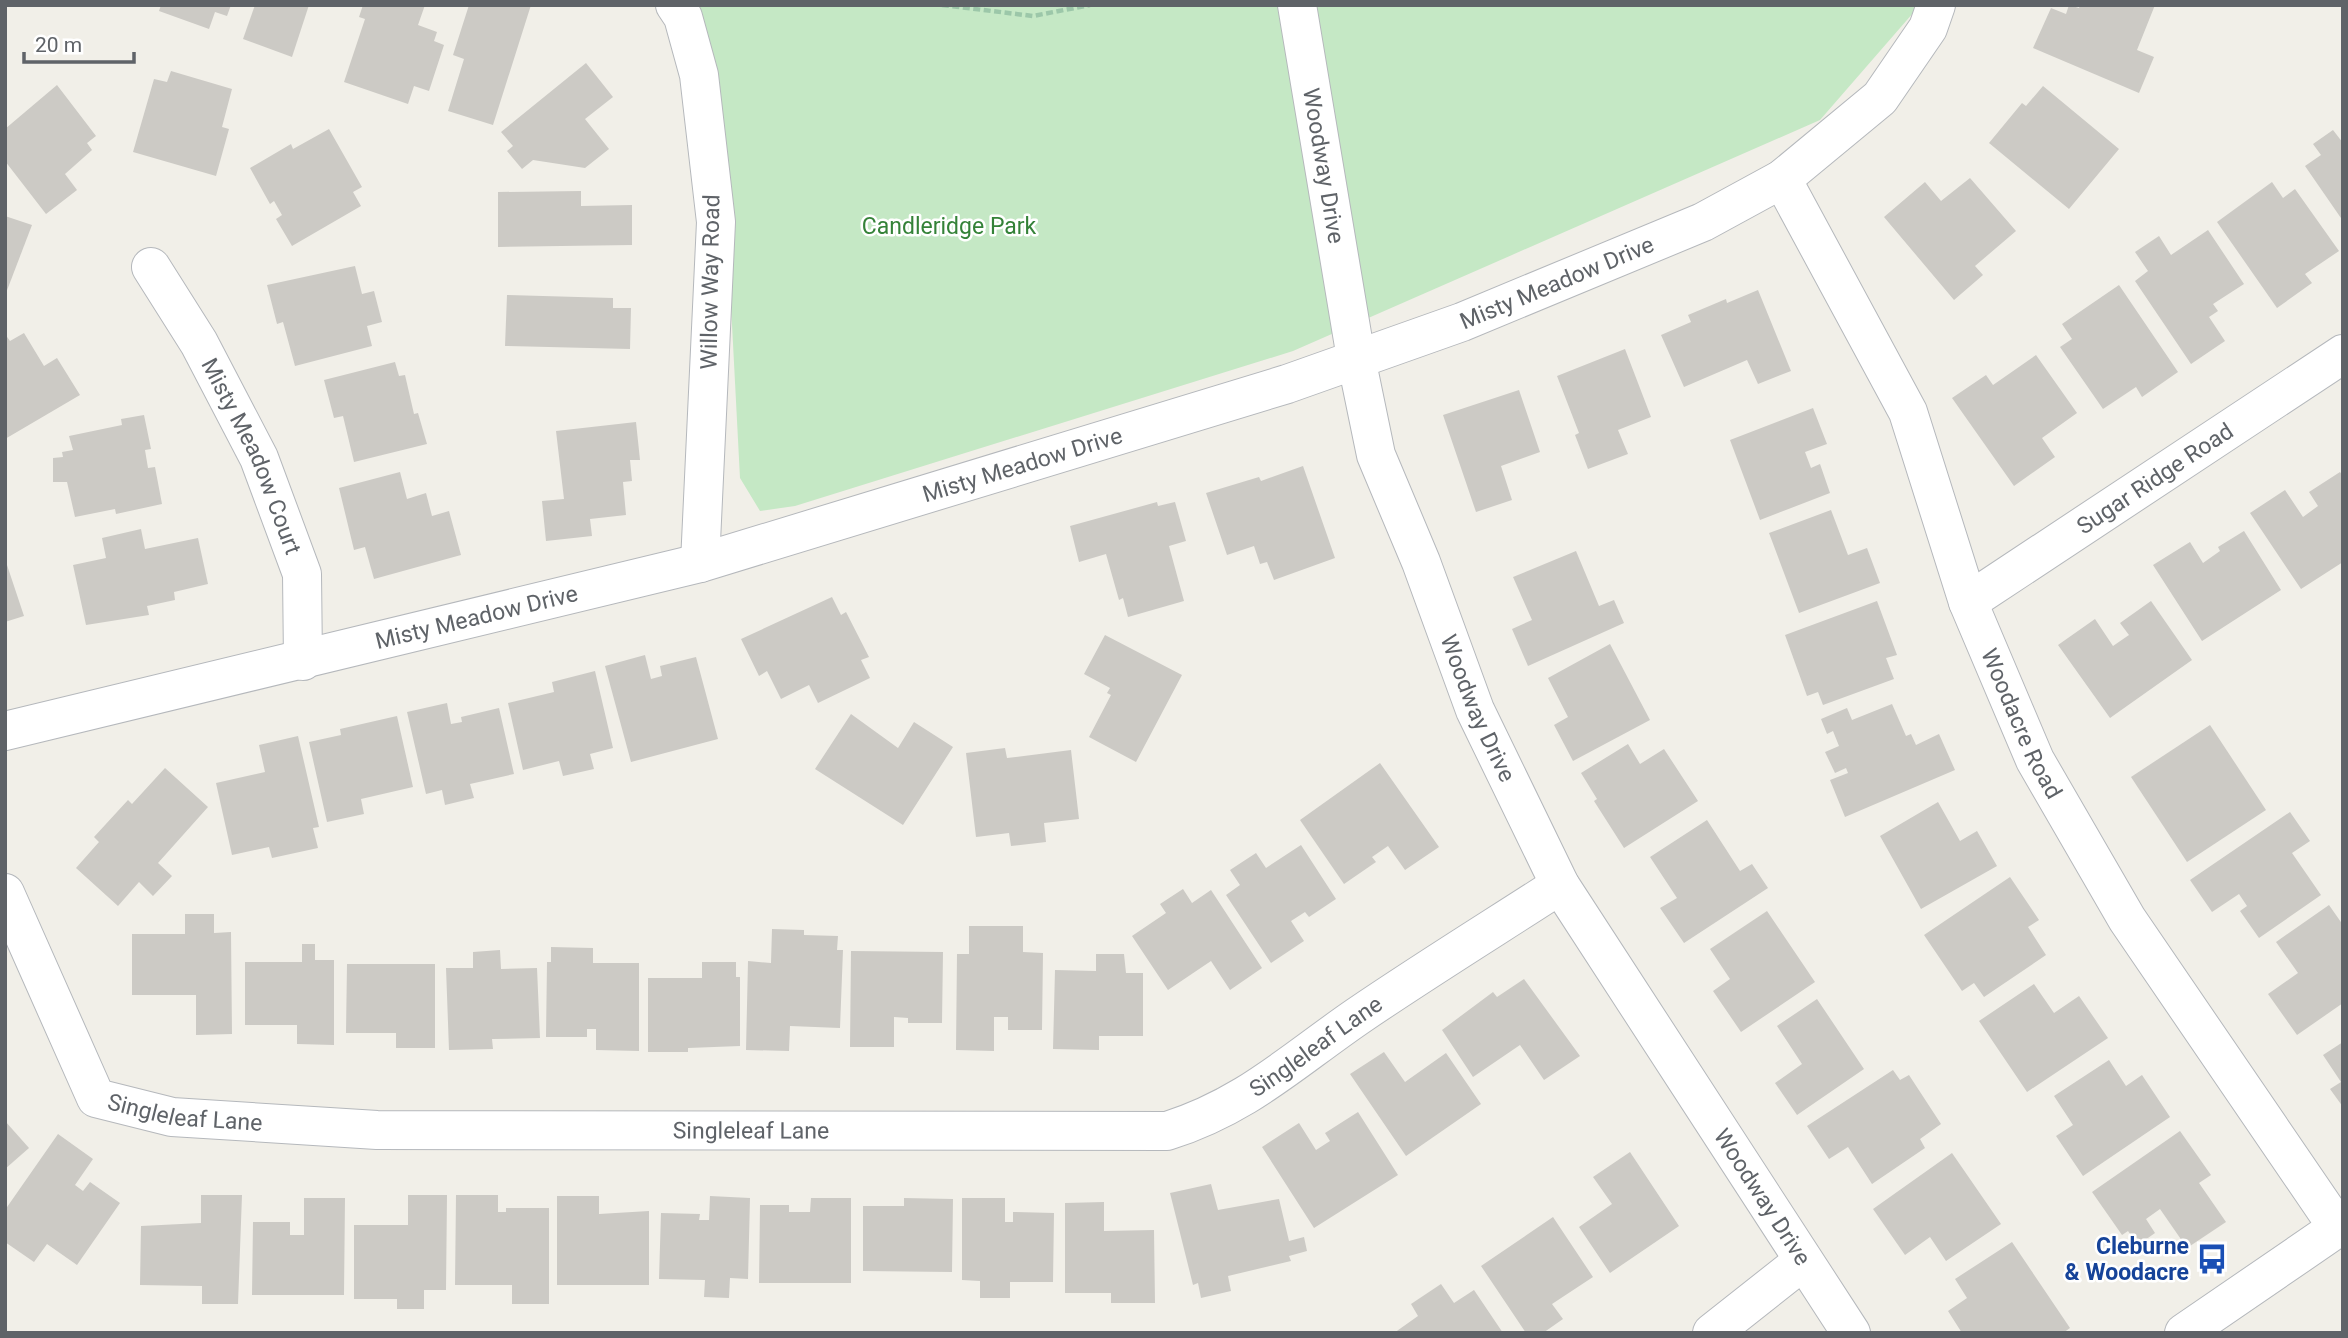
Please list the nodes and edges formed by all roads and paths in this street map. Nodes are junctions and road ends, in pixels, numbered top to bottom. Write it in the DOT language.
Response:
graph roads {
  1 [pos="675,5"];
  2 [pos="942,5"];
  3 [pos="1090,5"];
  4 [pos="1297,5"];
  5 [pos="1936,5"];
  6 [pos="1782,179"];
  7 [pos="151,267"];
  8 [pos="2343,354"];
  9 [pos="1356,358"];
  10 [pos="699,563"];
  11 [pos="1968,602"];
  12 [pos="303,661"];
  13 [pos="5,731"];
  14 [pos="1560,885"];
  15 [pos="5,893"];
  16 [pos="2340,1226"];
  17 [pos="1803,1261"];
  18 [pos="1712,1333"];
  19 [pos="1852,1333"];
  20 [pos="2184,1333"];
  1 -- 10 [label="street, Willow Way Road"];
  2 -- 3 [label="path"];
  4 -- 9 [label="street, Woodway Drive"];
  5 -- 6 [label="street, Misty Meadow Drive"];
  6 -- 9 [label="street, Misty Meadow Drive"];
  6 -- 11 [label="street, Woodacre Road"];
  7 -- 12 [label="street, Misty Meadow Court"];
  8 -- 11 [label="street, Sugar Ridge Road"];
  9 -- 10 [label="street, Misty Meadow Drive"];
  9 -- 14 [label="street, Woodway Drive"];
  10 -- 12 [label="street, Misty Meadow Drive"];
  11 -- 16 [label="street, Woodacre Road"];
  12 -- 13 [label="street, Misty Meadow Drive"];
  14 -- 15 [label="street, Singleleaf Lane"];
  14 -- 17 [label="street, Woodway Drive"];
  16 -- 20 [label="street"];
  17 -- 18 [label="street"];
  17 -- 19 [label="street, Woodway Drive"];
}
